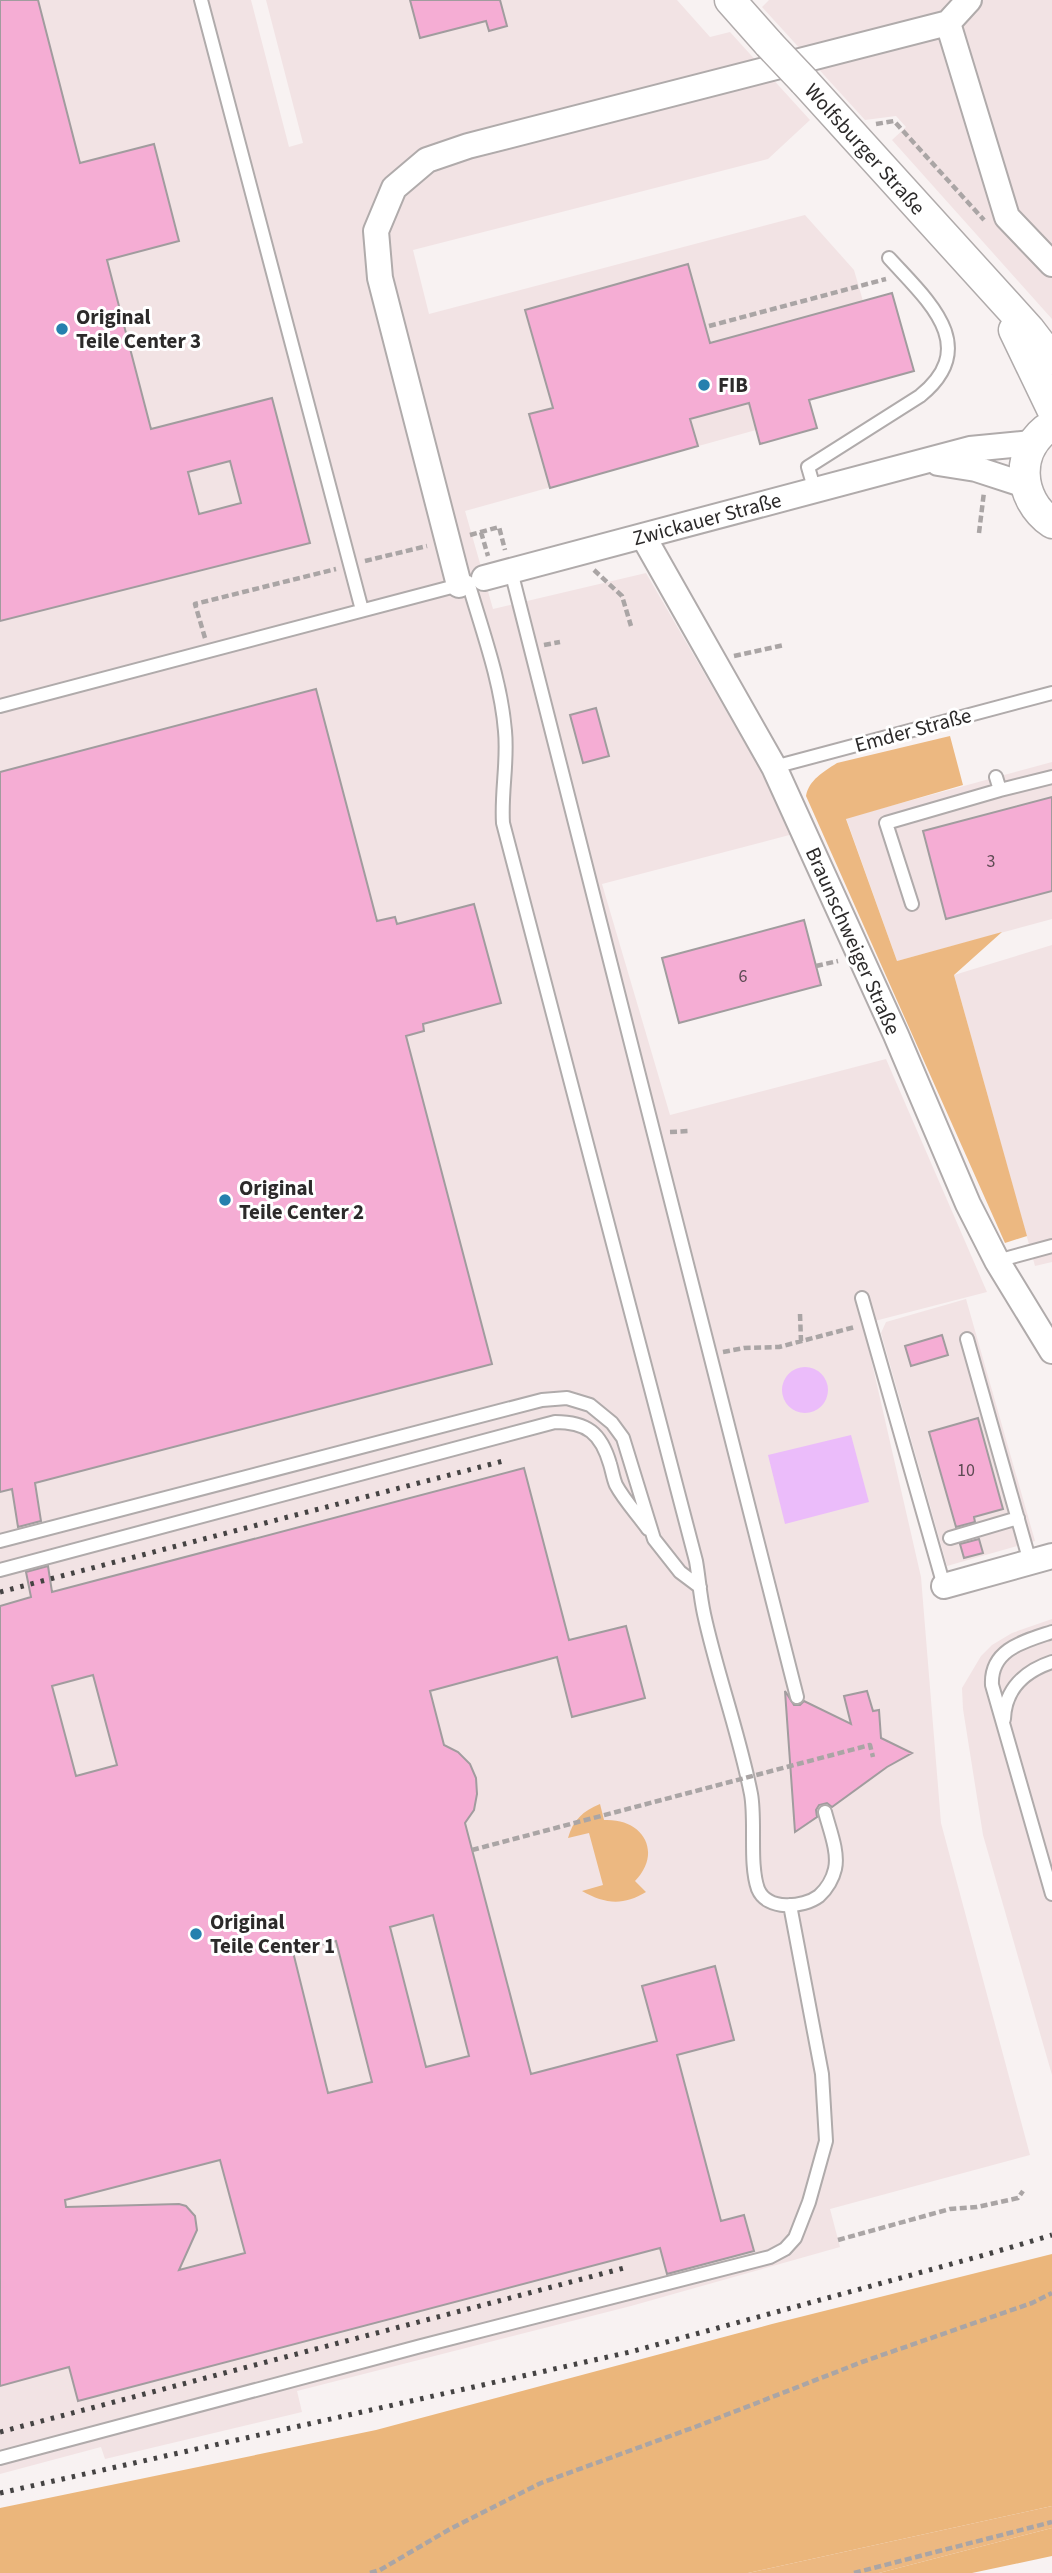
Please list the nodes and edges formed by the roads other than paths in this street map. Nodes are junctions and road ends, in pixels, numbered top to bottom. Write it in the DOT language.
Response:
graph roads {
  1 [pos="201,0"];
  2 [pos="730,0"];
  3 [pos="969,0"];
  4 [pos="948,23"];
  5 [pos="890,258"];
  6 [pos="1052,264"];
  7 [pos="999,298"];
  8 [pos="1052,359"];
  9 [pos="1052,409"];
  10 [pos="1042,434"];
  11 [pos="930,461"];
  12 [pos="1025,485"];
  13 [pos="815,491"];
  14 [pos="1052,523"];
  15 [pos="643,536"];
  16 [pos="511,571"];
  17 [pos="470,582"];
  18 [pos="362,610"];
  19 [pos="1052,692"];
  20 [pos="0,706"];
  21 [pos="774,767"];
  22 [pos="1052,777"];
  23 [pos="912,904"];
  24 [pos="1052,1246"];
  25 [pos="997,1261"];
  26 [pos="862,1298"];
  27 [pos="967,1339"];
  28 [pos="1052,1351"];
  29 [pos="1018,1518"];
  30 [pos="950,1538"];
  31 [pos="654,1539"];
  32 [pos="0,1541"];
  33 [pos="1041,1559"];
  34 [pos="0,1570"];
  35 [pos="944,1586"];
  36 [pos="700,1587"];
  37 [pos="1052,1632"];
  38 [pos="1052,1662"];
  39 [pos="797,1698"];
  40 [pos="1004,1727"];
  41 [pos="825,1812"];
  42 [pos="1052,1894"];
  43 [pos="790,1905"];
  44 [pos="0,2458"];
  1 -- 18 [label="lane"];
  2 -- 7 [label="street, Wolfsburger Straße, bridge"];
  3 -- 4 [label="street"];
  4 -- 6 [label="street"];
  4 -- 17 [label="street"];
  5 -- 13 [label="lane"];
  7 -- 8 [label="street, Wolfsburger Straße"];
  7 -- 9 [label="street, Wolfsburger Straße"];
  10 -- 11 [label="street, Zwickauer Straße"];
  10 -- 12 [label="street"];
  11 -- 12 [label="street, Zwickauer Straße"];
  11 -- 13 [label="street, Zwickauer Straße"];
  12 -- 14 [label="street"];
  13 -- 15 [label="street, Zwickauer Straße"];
  15 -- 16 [label="street, Zwickauer Straße"];
  15 -- 21 [label="street, Braunschweiger Straße"];
  16 -- 17 [label="street, Zwickauer Straße"];
  16 -- 39 [label="lane"];
  17 -- 18 [label="lane"];
  17 -- 36 [label="lane"];
  18 -- 20 [label="lane"];
  19 -- 21 [label="lane, Emder Straße"];
  21 -- 25 [label="street, Braunschweiger Straße"];
  22 -- 23 [label="lane"];
  24 -- 25 [label="lane"];
  25 -- 28 [label="street, Braunschweiger Straße"];
  26 -- 35 [label="lane"];
  27 -- 29 [label="lane"];
  29 -- 30 [label="lane"];
  29 -- 33 [label="lane"];
  31 -- 32 [label="lane"];
  31 -- 34 [label="lane"];
  31 -- 36 [label="lane"];
  33 -- 35 [label="street"];
  36 -- 43 [label="lane"];
  37 -- 40 [label="lane"];
  38 -- 40 [label="lane"];
  40 -- 42 [label="lane"];
  41 -- 43 [label="lane"];
  43 -- 44 [label="lane"];
}
